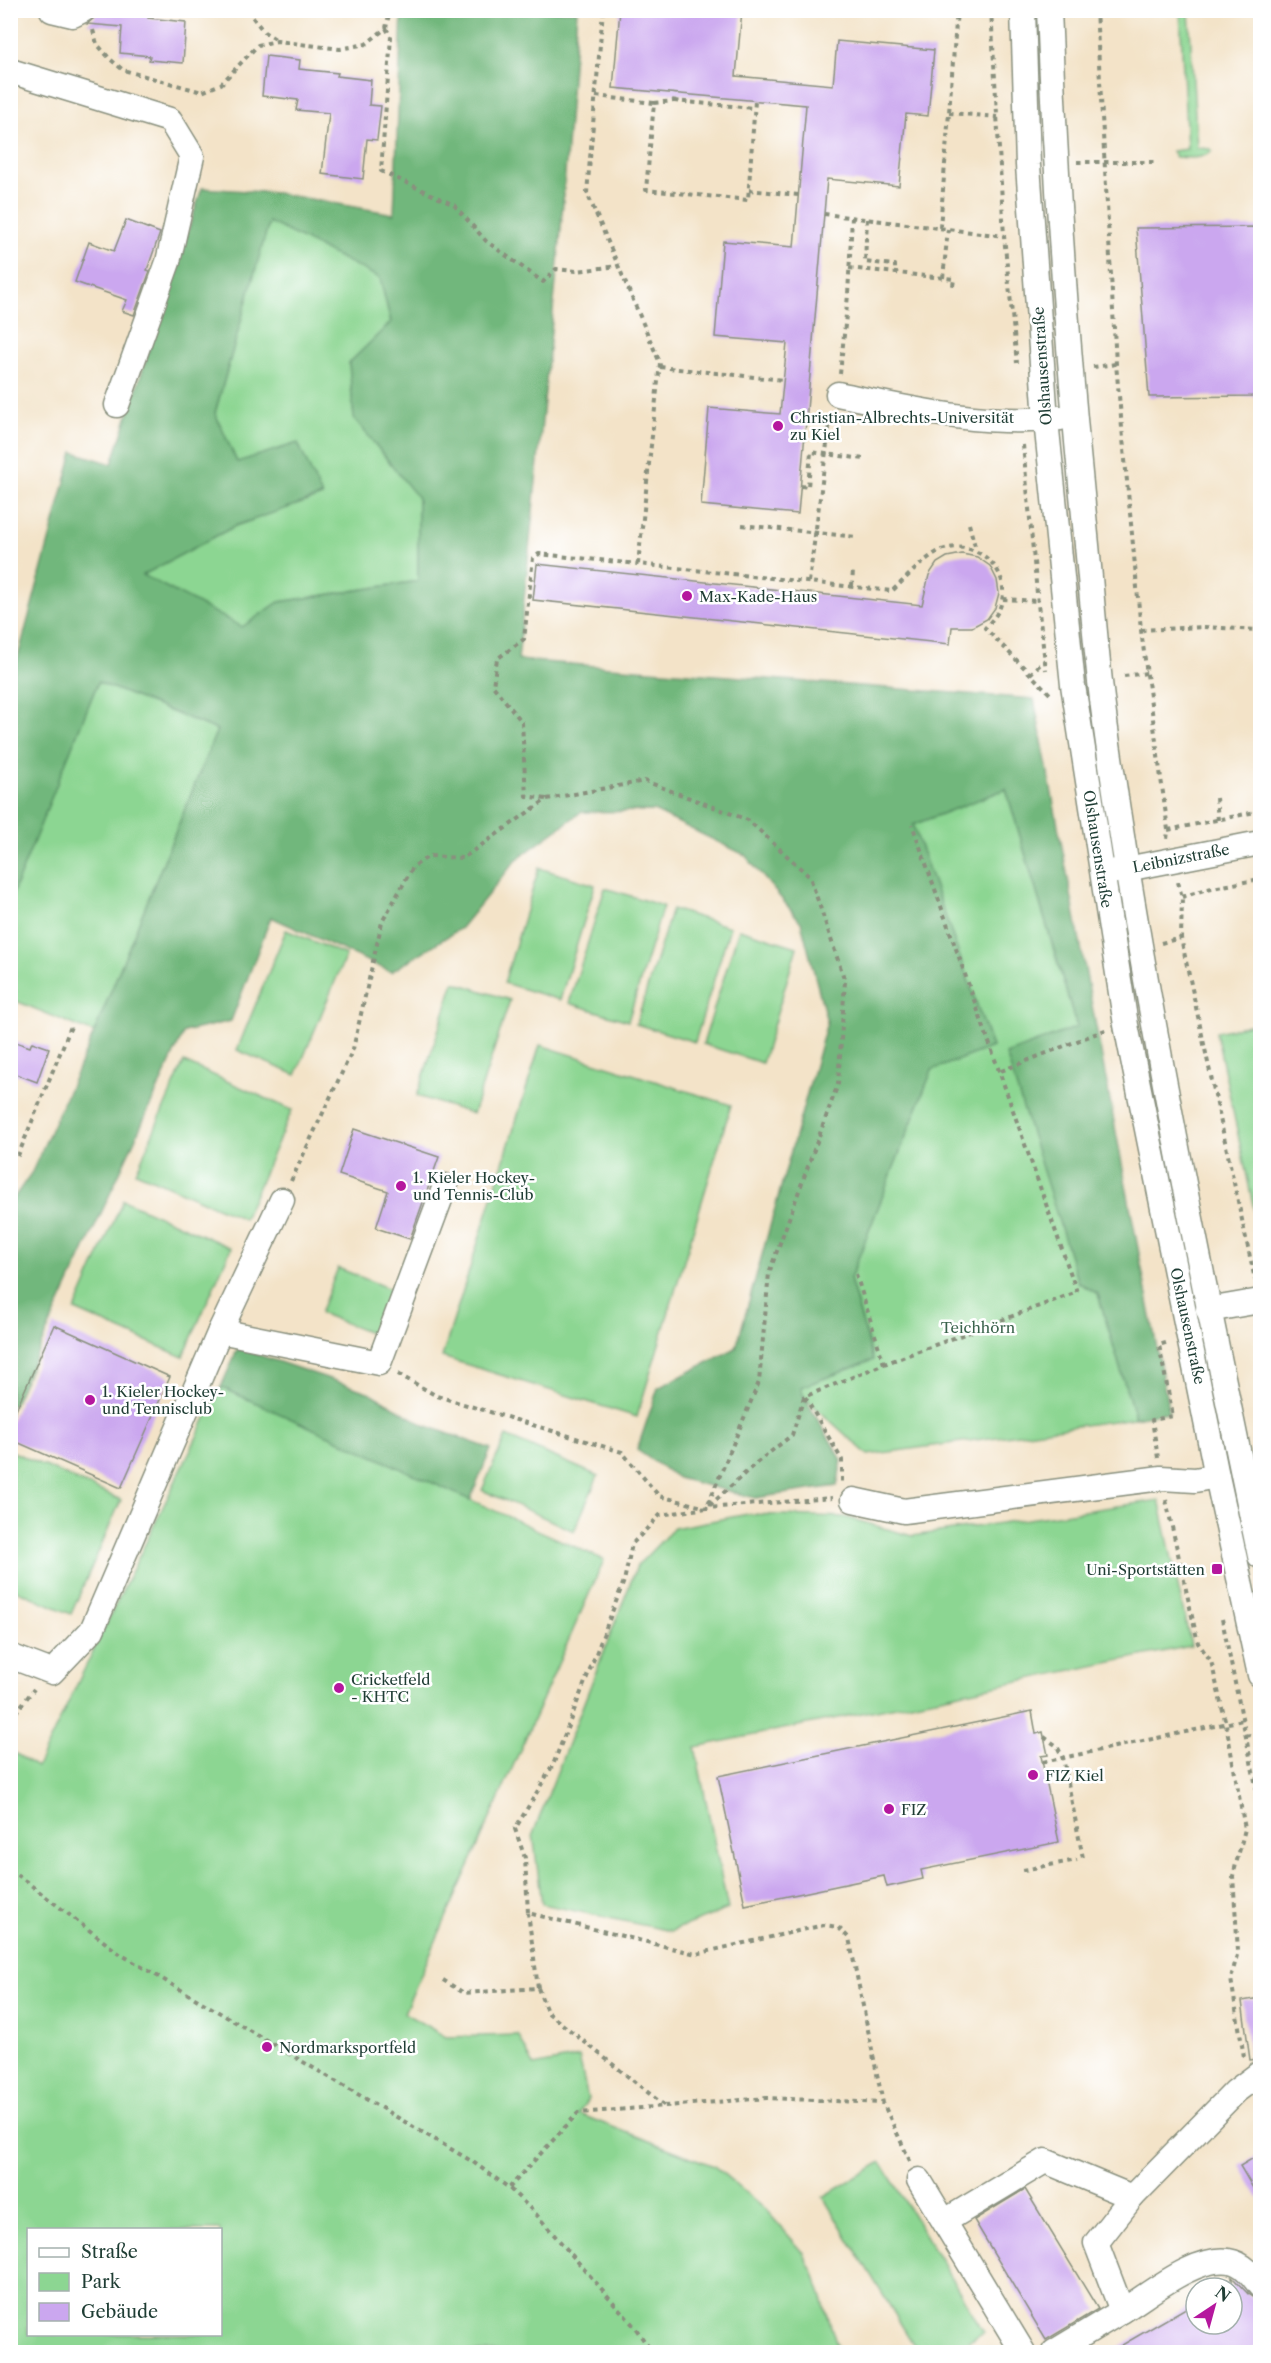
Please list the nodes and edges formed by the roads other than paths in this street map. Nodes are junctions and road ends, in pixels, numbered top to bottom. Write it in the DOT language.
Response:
graph roads {
  1 [pos="52,10"];
  2 [pos="1023,10"];
  3 [pos="1049,10"];
  4 [pos="82,11"];
  5 [pos="10,71"];
  6 [pos="838,394"];
  7 [pos="117,405"];
  8 [pos="1074,416"];
  9 [pos="1046,420"];
  10 [pos="1260,843"];
  11 [pos="1126,869"];
  12 [pos="1102,874"];
  13 [pos="445,1186"];
  14 [pos="282,1200"];
  15 [pos="1260,1301"];
  16 [pos="1208,1310"];
  17 [pos="220,1331"];
  18 [pos="1217,1476"];
  19 [pos="848,1499"];
  20 [pos="1260,1556"];
  21 [pos="10,1656"];
  22 [pos="1260,1675"];
  23 [pos="1260,2073"];
  24 [pos="919,2180"];
  25 [pos="1132,2197"];
  26 [pos="945,2221"];
  27 [pos="1260,2286"];
  28 [pos="1122,2311"];
  29 [pos="1088,2344"];
  30 [pos="1023,2352"];
  31 [pos="1054,2352"];
  1 -- 4 [label="street"];
  2 -- 9 [label="street, Olshausenstraße"];
  3 -- 8 [label="street, Olshausenstraße"];
  5 -- 7 [label="street"];
  6 -- 9 [label="street"];
  8 -- 9 [label="street"];
  8 -- 11 [label="street, Olshausenstraße"];
  9 -- 12 [label="street, Olshausenstraße"];
  10 -- 11 [label="street, Leibnizstraße"];
  11 -- 12 [label="street, Leibnizstraße"];
  11 -- 16 [label="street, Olshausenstraße"];
  12 -- 18 [label="street, Olshausenstraße"];
  13 -- 17 [label="street"];
  14 -- 17 [label="street"];
  15 -- 16 [label="street"];
  16 -- 20 [label="street, Olshausenstraße"];
  17 -- 21 [label="street"];
  18 -- 19 [label="street"];
  18 -- 22 [label="street, Olshausenstraße"];
  23 -- 25 [label="street"];
  24 -- 26 [label="street"];
  25 -- 26 [label="street"];
  25 -- 28 [label="street"];
  26 -- 30 [label="street"];
  27 -- 28 [label="street"];
  28 -- 29 [label="street"];
  29 -- 31 [label="street"];
}
